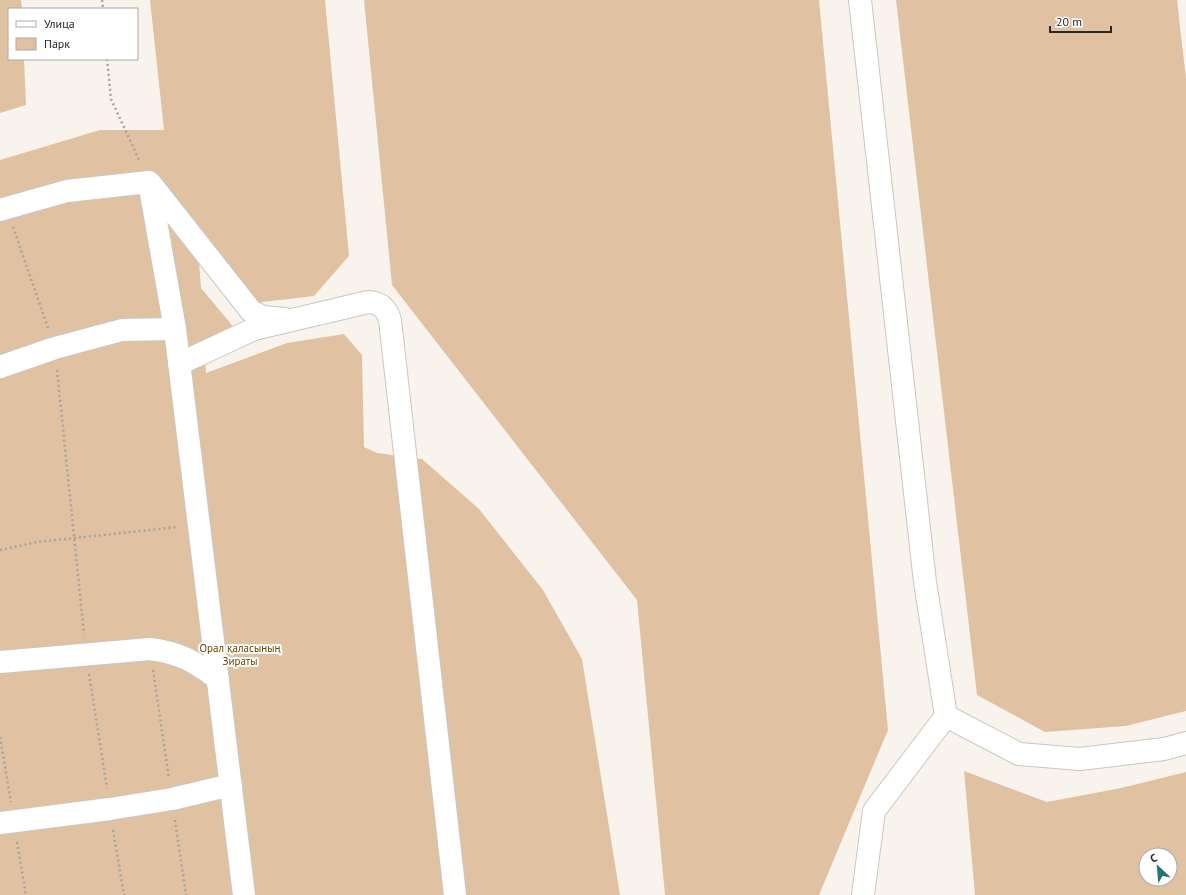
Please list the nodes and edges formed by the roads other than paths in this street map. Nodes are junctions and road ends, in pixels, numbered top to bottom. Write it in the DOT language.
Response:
graph roads {
  1 [pos="860,0"];
  2 [pos="149,182"];
  3 [pos="3,210"];
  4 [pos="295,320"];
  5 [pos="175,329"];
  6 [pos="179,364"];
  7 [pos="0,367"];
  8 [pos="0,662"];
  9 [pos="218,679"];
  10 [pos="946,716"];
  11 [pos="1186,743"];
  12 [pos="231,785"];
  13 [pos="0,824"];
  14 [pos="244,895"];
  15 [pos="455,895"];
  16 [pos="863,895"];
  1 -- 10 [label="street"];
  2 -- 3 [label="street"];
  2 -- 4 [label="street"];
  2 -- 5 [label="street"];
  4 -- 6 [label="street"];
  4 -- 15 [label="street"];
  5 -- 6 [label="street"];
  5 -- 7 [label="street"];
  6 -- 9 [label="street"];
  8 -- 9 [label="street"];
  9 -- 12 [label="street"];
  10 -- 11 [label="street"];
  10 -- 16 [label="street"];
  12 -- 13 [label="street"];
  12 -- 14 [label="street"];
}
